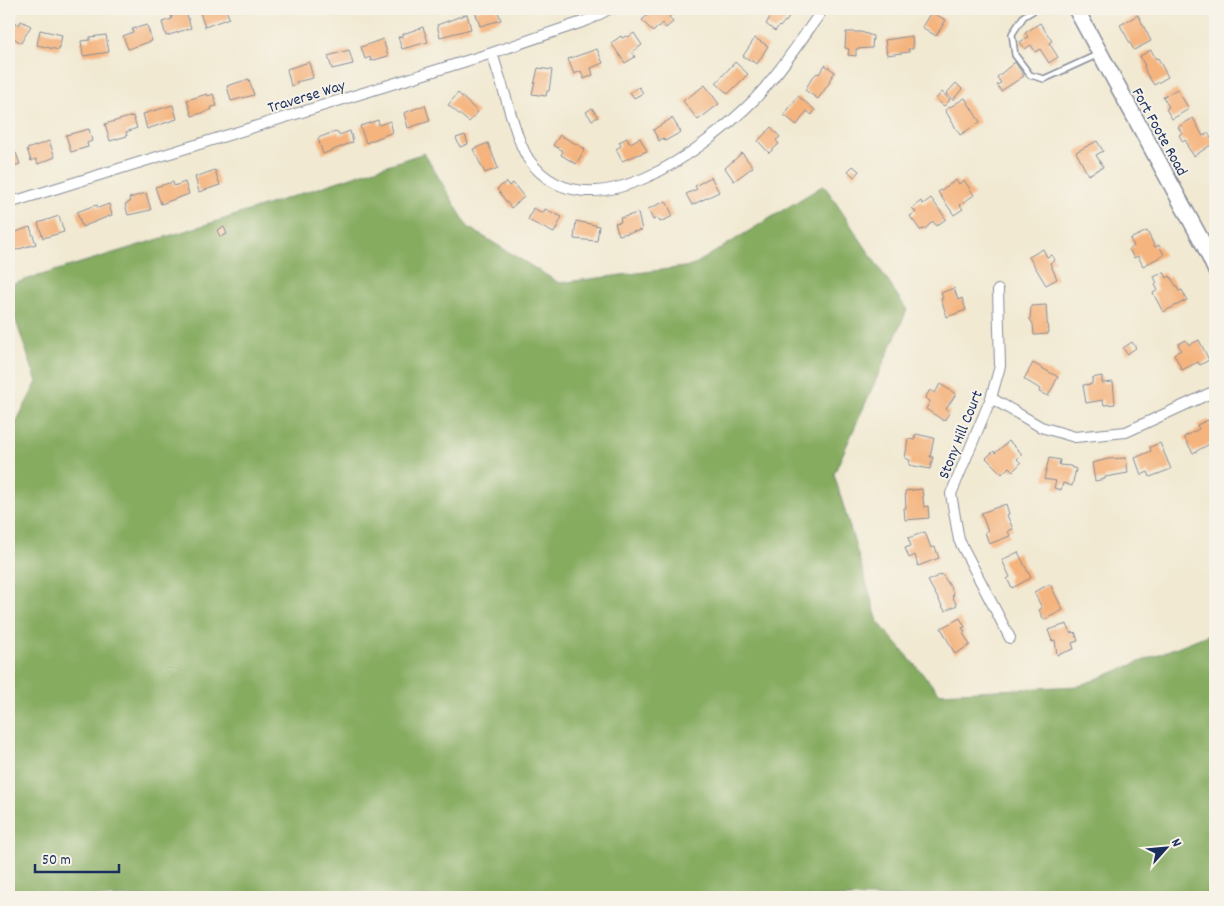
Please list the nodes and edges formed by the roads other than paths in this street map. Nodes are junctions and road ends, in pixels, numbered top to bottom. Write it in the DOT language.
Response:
graph roads {
  1 [pos="609,9"];
  2 [pos="823,9"];
  3 [pos="1036,9"];
  4 [pos="1076,9"];
  5 [pos="492,53"];
  6 [pos="1100,54"];
  7 [pos="9,203"];
  8 [pos="1215,269"];
  9 [pos="998,290"];
  10 [pos="1215,390"];
  11 [pos="991,398"];
  12 [pos="1010,638"];
  1 -- 5 [label="street, Traverse Way"];
  2 -- 5 [label="street"];
  3 -- 6 [label="lane"];
  4 -- 6 [label="street, Fort Foote Road"];
  5 -- 7 [label="street, Traverse Way"];
  6 -- 8 [label="street, Fort Foote Road"];
  9 -- 11 [label="street, Stony Hill Court"];
  10 -- 11 [label="street"];
  11 -- 12 [label="street, Stony Hill Court"];
}
